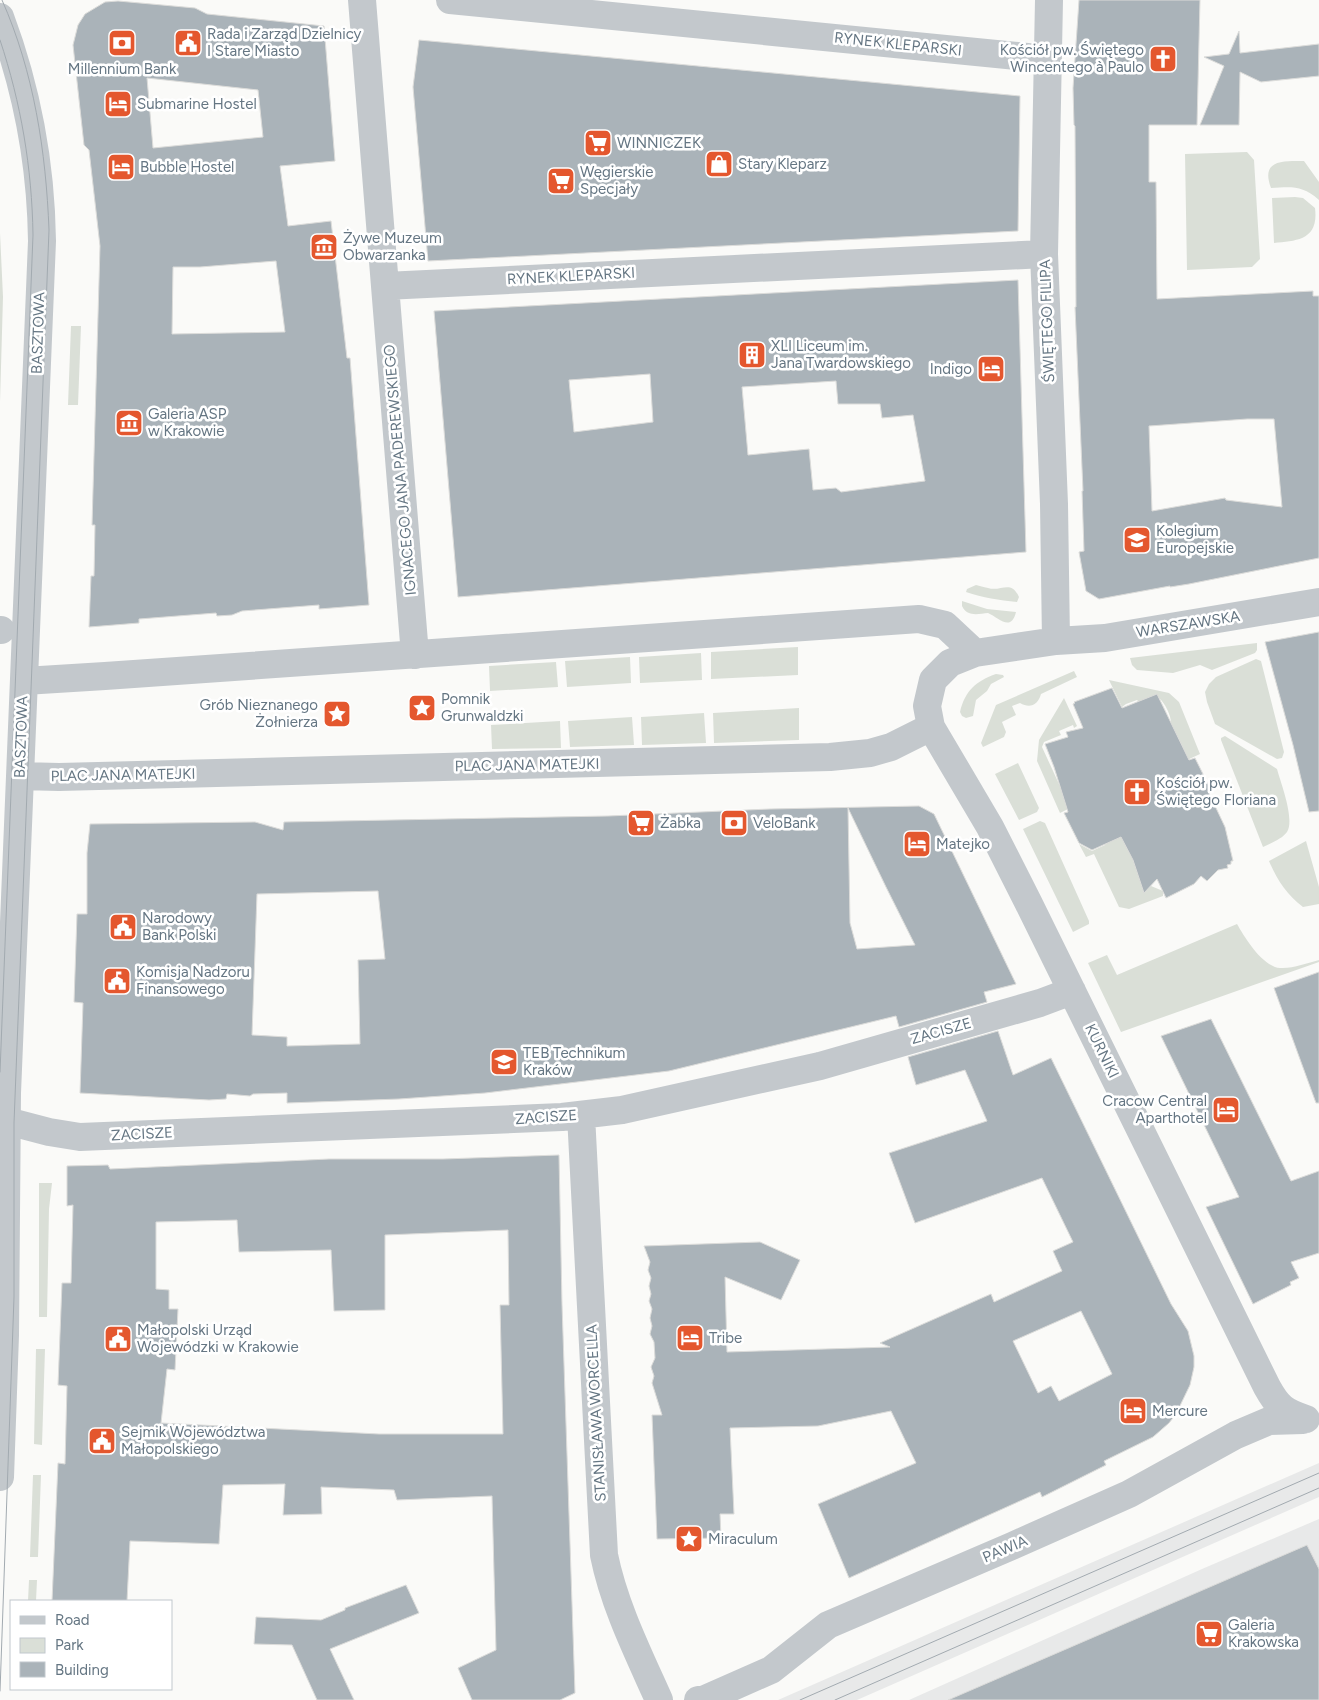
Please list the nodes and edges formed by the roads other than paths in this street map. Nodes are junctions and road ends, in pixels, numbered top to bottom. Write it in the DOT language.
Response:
graph roads {
  1 [pos="362,0"];
  2 [pos="450,0"];
  3 [pos="1048,0"];
  4 [pos="595,7"];
  5 [pos="0,17"];
  6 [pos="1047,59"];
  7 [pos="1044,254"];
  8 [pos="385,286"];
  9 [pos="1319,602"];
  10 [pos="1056,641"];
  11 [pos="414,654"];
  12 [pos="975,654"];
  13 [pos="24,681"];
  14 [pos="931,727"];
  15 [pos="20,776"];
  16 [pos="1072,991"];
  17 [pos="582,1115"];
  18 [pos="7,1121"];
  19 [pos="3,1254"];
  20 [pos="1312,1417"];
  21 [pos="0,1463"];
  22 [pos="0,1477"];
  23 [pos="659,1700"];
  24 [pos="698,1700"];
  1 -- 8 [label="street"];
  2 -- 4 [label="street, RYNEK KLEPARSKI"];
  3 -- 6 [label="street, ŚWIĘTEGO FILIPA"];
  4 -- 6 [label="street, RYNEK KLEPARSKI"];
  5 -- 13 [label="street, BASZTOWA"];
  6 -- 7 [label="street, ŚWIĘTEGO FILIPA"];
  7 -- 8 [label="street, RYNEK KLEPARSKI"];
  7 -- 10 [label="street, ŚWIĘTEGO FILIPA"];
  8 -- 11 [label="street, IGNACEGO JANA PADEREWSKIEGO"];
  9 -- 10 [label="street, WARSZAWSKA"];
  10 -- 12 [label="street"];
  11 -- 12 [label="street"];
  11 -- 13 [label="street"];
  12 -- 14 [label="street"];
  13 -- 15 [label="street, BASZTOWA"];
  14 -- 15 [label="street, PLAC JANA MATEJKI"];
  14 -- 16 [label="street, KURNIKI"];
  15 -- 18 [label="street, BASZTOWA"];
  16 -- 17 [label="street, ZACISZE"];
  16 -- 20 [label="street, KURNIKI"];
  17 -- 18 [label="street, ZACISZE"];
  17 -- 23 [label="street, STANISŁAWA WORCELLA"];
  18 -- 19 [label="street, BASZTOWA"];
  19 -- 21 [label="street, BASZTOWA"];
  20 -- 24 [label="street, PAWIA"];
  21 -- 22 [label="street, BASZTOWA"];
}
